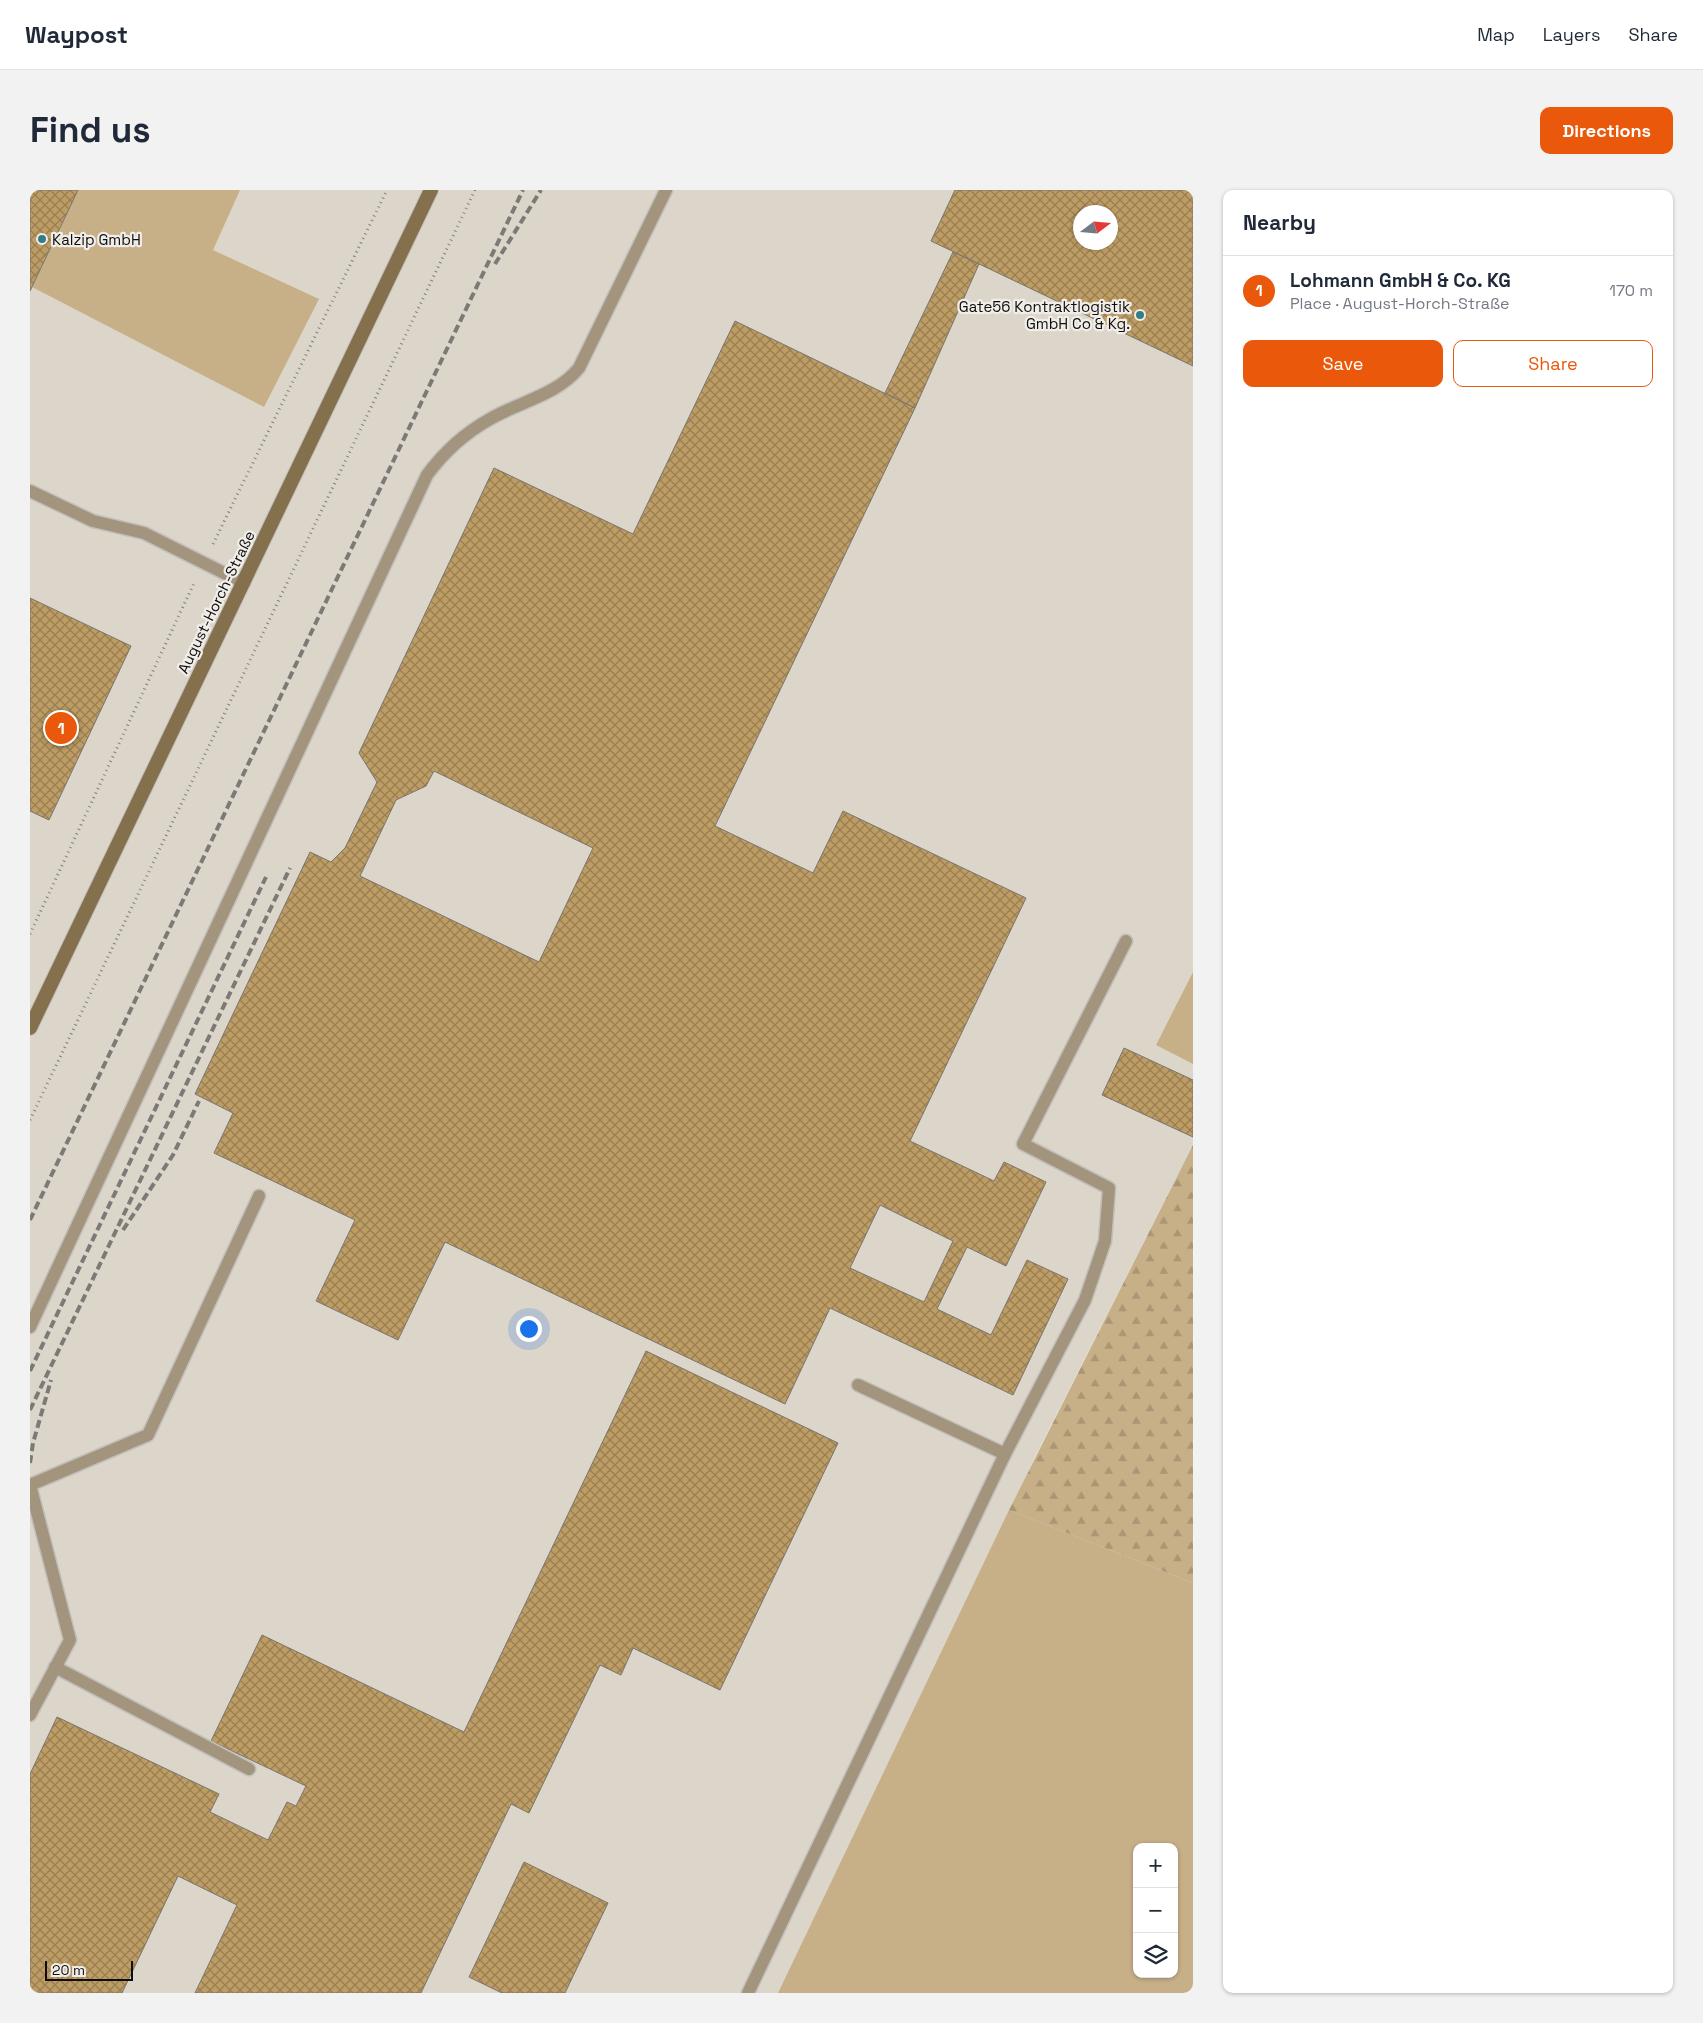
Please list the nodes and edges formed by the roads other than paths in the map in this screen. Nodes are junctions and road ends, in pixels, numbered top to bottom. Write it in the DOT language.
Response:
graph roads {
  1 [pos="431,190"];
  2 [pos="666,190"];
  3 [pos="30,491"];
  4 [pos="244,583"];
  5 [pos="1126,941"];
  6 [pos="30,1028"];
  7 [pos="259,1196"];
  8 [pos="30,1327"];
  9 [pos="858,1384"];
  10 [pos="1005,1454"];
  11 [pos="30,1485"];
  12 [pos="55,1667"];
  13 [pos="30,1715"];
  14 [pos="249,1769"];
  15 [pos="748,1993"];
  1 -- 4 [label="main road, August-Horch-Straße"];
  2 -- 8 [label="lane"];
  3 -- 4 [label="lane"];
  4 -- 6 [label="main road, August-Horch-Straße"];
  5 -- 10 [label="lane"];
  7 -- 11 [label="lane"];
  9 -- 10 [label="lane"];
  10 -- 15 [label="lane"];
  11 -- 12 [label="lane"];
  12 -- 13 [label="lane"];
  12 -- 14 [label="lane"];
}
